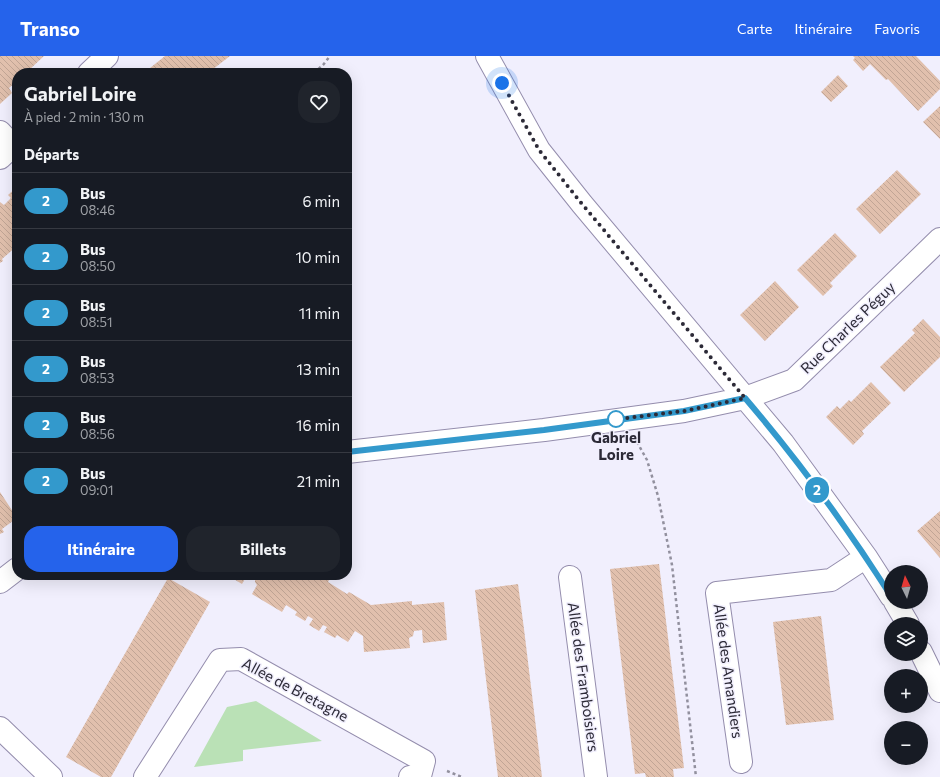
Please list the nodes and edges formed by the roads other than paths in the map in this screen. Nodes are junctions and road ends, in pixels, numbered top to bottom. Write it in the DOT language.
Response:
graph roads {
  1 [pos="107,56"];
  2 [pos="487,56"];
  3 [pos="94,68"];
  4 [pos="940,239"];
  5 [pos="745,398"];
  6 [pos="352,451"];
  7 [pos="866,557"];
  8 [pos="12,573"];
  9 [pos="570,577"];
  10 [pos="0,582"];
  11 [pos="884,585"];
  12 [pos="925,661"];
  13 [pos="940,691"];
  14 [pos="0,728"];
  15 [pos="741,762"];
  16 [pos="51,777"];
  17 [pos="145,777"];
  18 [pos="410,777"];
  19 [pos="596,777"];
  1 -- 3 [label="street"];
  2 -- 5 [label="street"];
  4 -- 5 [label="street, Rue Charles Péguy"];
  5 -- 6 [label="street, Rue Charles Péguy"];
  5 -- 7 [label="street"];
  7 -- 11 [label="street"];
  7 -- 15 [label="street, Allée des Amandiers"];
  8 -- 10 [label="street"];
  9 -- 19 [label="street, Allée des Framboisiers"];
  12 -- 13 [label="street"];
  14 -- 16 [label="street"];
  17 -- 18 [label="street, Allée de Bretagne"];
}
